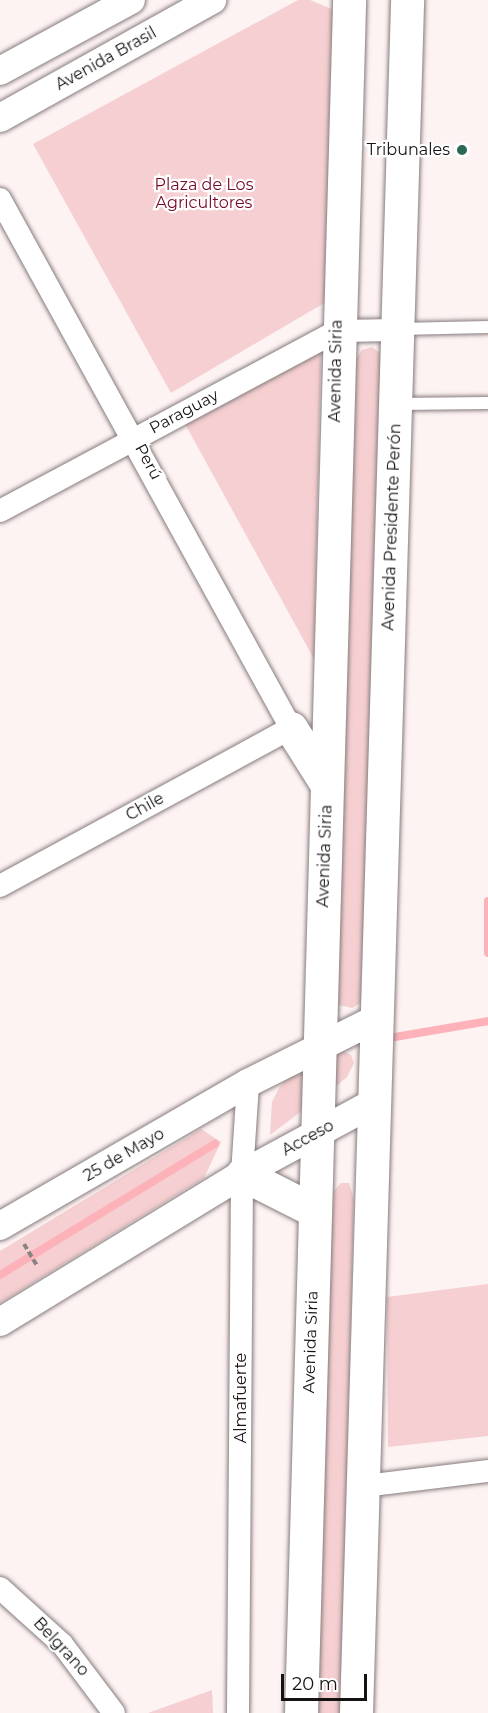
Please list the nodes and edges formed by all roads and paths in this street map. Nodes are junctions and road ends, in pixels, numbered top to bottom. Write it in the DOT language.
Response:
graph roads {
  1 [pos="131,0"];
  2 [pos="212,0"];
  3 [pos="408,0"];
  4 [pos="347,1"];
  5 [pos="0,71"];
  6 [pos="0,118"];
  7 [pos="0,200"];
  8 [pos="488,327"];
  9 [pos="399,330"];
  10 [pos="337,331"];
  11 [pos="396,404"];
  12 [pos="488,404"];
  13 [pos="134,438"];
  14 [pos="0,511"];
  15 [pos="291,728"];
  16 [pos="327,784"];
  17 [pos="0,886"];
  18 [pos="376,1019"];
  19 [pos="320,1048"];
  20 [pos="249,1083"];
  21 [pos="375,1102"];
  22 [pos="318,1131"];
  23 [pos="242,1174"];
  24 [pos="315,1211"];
  25 [pos="0,1226"];
  26 [pos="26,1246"];
  27 [pos="36,1266"];
  28 [pos="0,1322"];
  29 [pos="488,1472"];
  30 [pos="364,1486"];
  31 [pos="0,1588"];
  32 [pos="114,1713"];
  33 [pos="238,1713"];
  34 [pos="301,1713"];
  35 [pos="356,1713"];
  1 -- 5 [label="street"];
  2 -- 6 [label="street, Avenida Brasil"];
  3 -- 9 [label="main road, Avenida Presidente Perón"];
  4 -- 10 [label="main road, Avenida Siria"];
  7 -- 13 [label="street, Perú"];
  8 -- 9 [label="lane"];
  9 -- 10 [label="street"];
  9 -- 11 [label="main road, Avenida Presidente Perón"];
  10 -- 13 [label="street, Paraguay"];
  10 -- 16 [label="main road, Avenida Siria"];
  11 -- 12 [label="lane"];
  11 -- 18 [label="main road, Avenida Presidente Perón"];
  13 -- 14 [label="street, Paraguay"];
  13 -- 15 [label="street, Perú"];
  15 -- 16 [label="main road"];
  15 -- 17 [label="street, Chile"];
  16 -- 19 [label="main road, Avenida Siria"];
  18 -- 19 [label="street"];
  18 -- 21 [label="main road, Avenida Presidente Perón"];
  19 -- 20 [label="street"];
  19 -- 22 [label="main road, Avenida Siria"];
  20 -- 23 [label="street, Almafuerte"];
  20 -- 25 [label="street, 25 de Mayo"];
  21 -- 22 [label="street, Acceso"];
  21 -- 30 [label="main road"];
  22 -- 23 [label="street, Acceso"];
  22 -- 24 [label="main road, Avenida Siria"];
  23 -- 24 [label="main road"];
  23 -- 28 [label="street"];
  23 -- 33 [label="street, Almafuerte"];
  24 -- 34 [label="main road, Avenida Siria"];
  26 -- 27 [label="path"];
  29 -- 30 [label="street"];
  30 -- 35 [label="main road"];
  31 -- 32 [label="street, Belgrano"];
}
